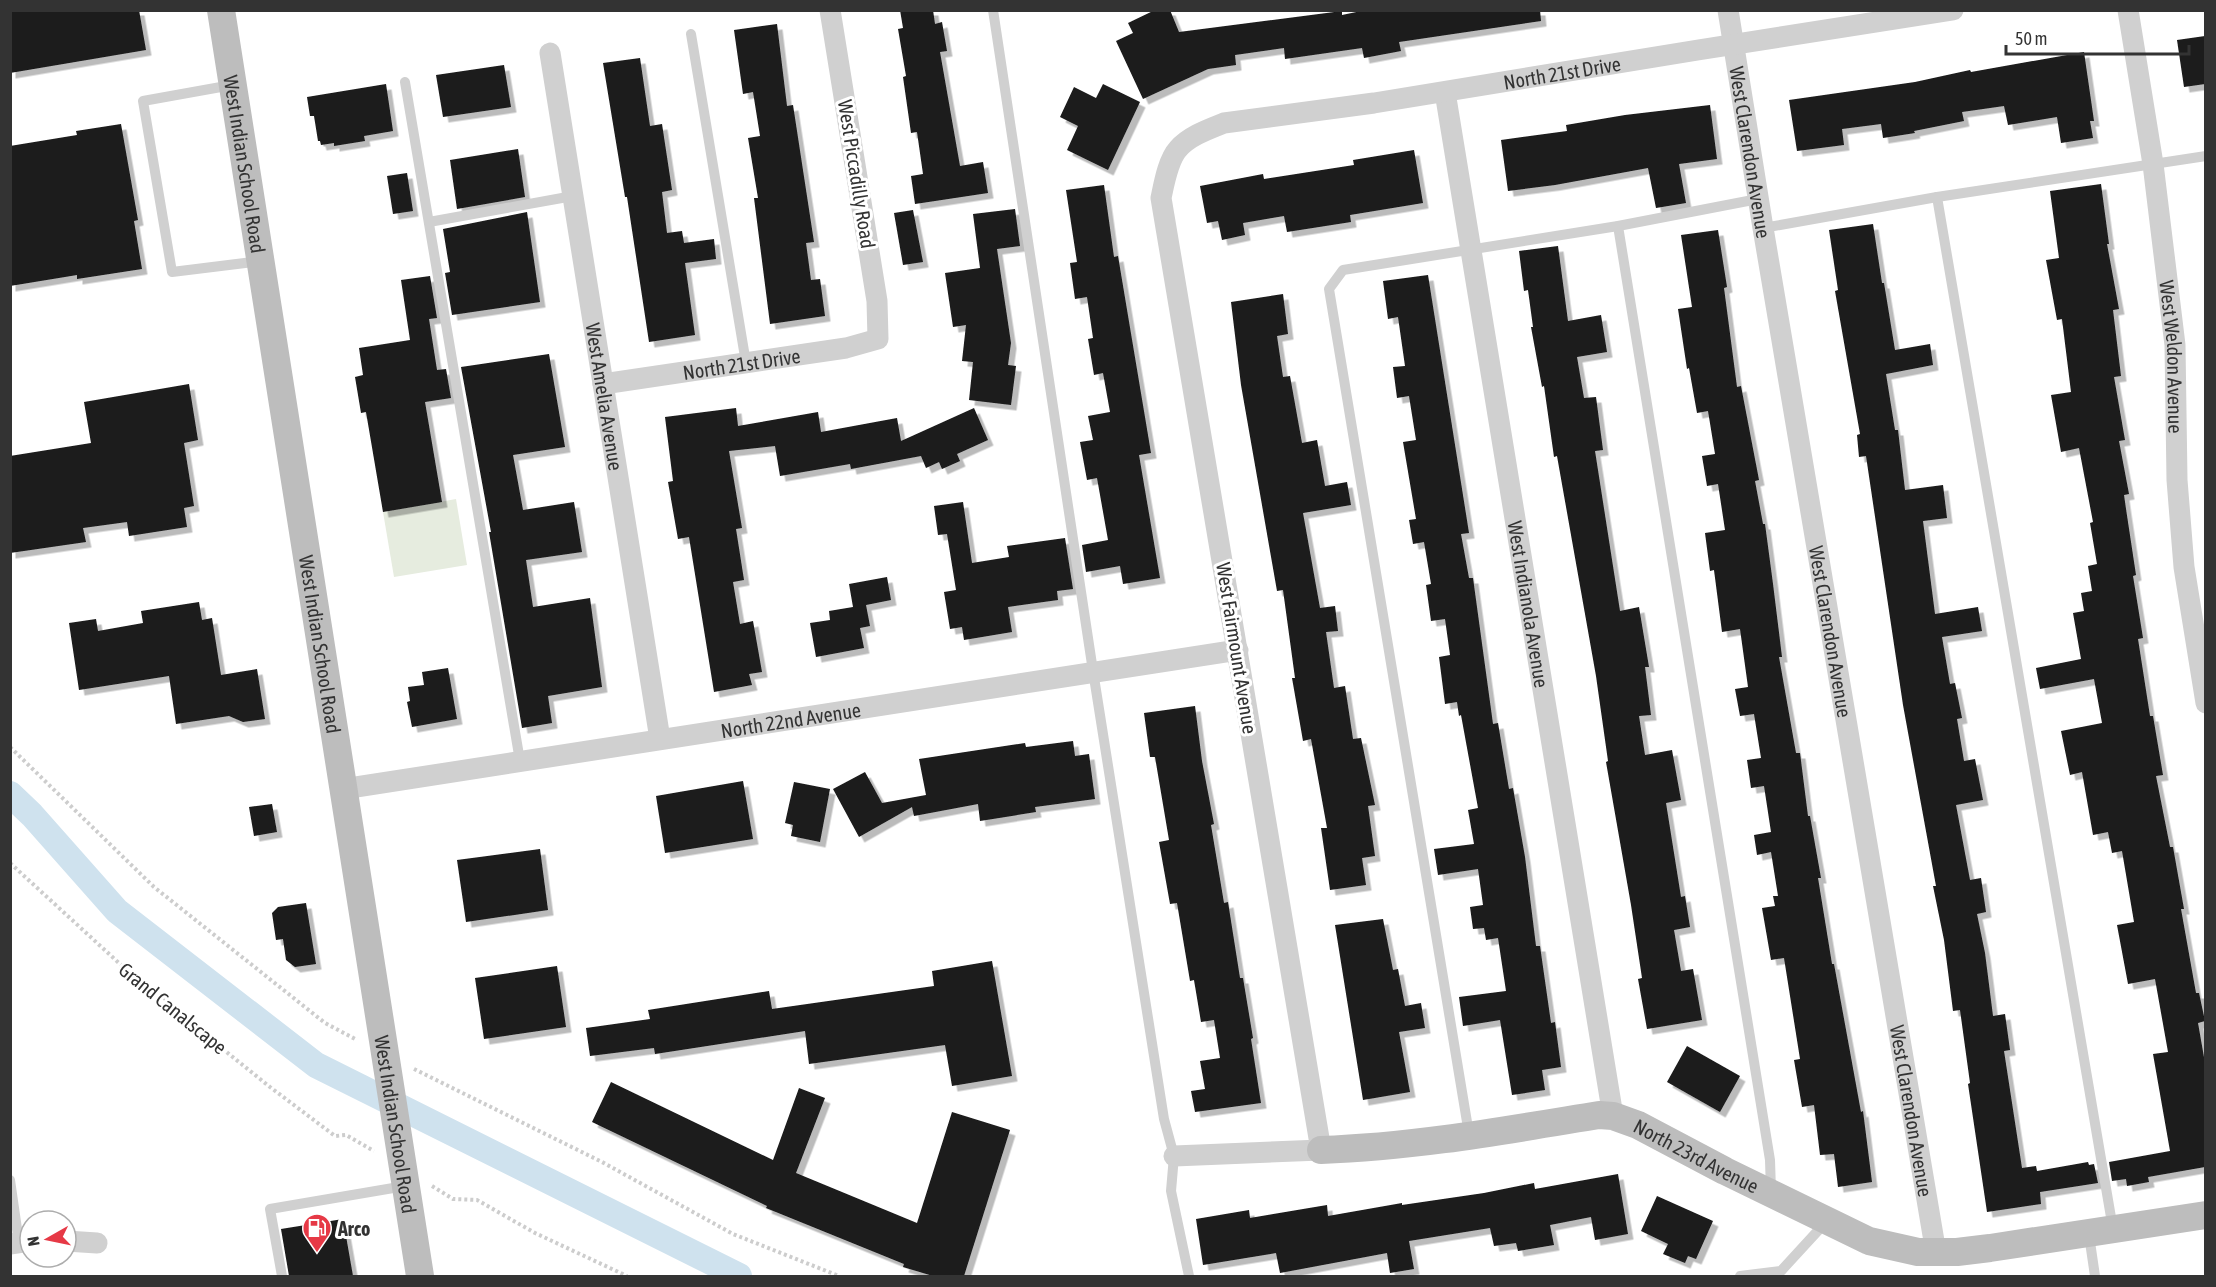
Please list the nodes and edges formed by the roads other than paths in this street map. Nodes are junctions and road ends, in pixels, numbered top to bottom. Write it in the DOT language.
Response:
graph roads {
  1 [pos="221,10"];
  2 [pos="830,10"];
  3 [pos="993,10"];
  4 [pos="1728,10"];
  5 [pos="1953,10"];
  6 [pos="2128,10"];
  7 [pos="691,33"];
  8 [pos="1734,44"];
  9 [pos="550,53"];
  10 [pos="405,82"];
  11 [pos="233,85"];
  12 [pos="1445,92"];
  13 [pos="1178,149"];
  14 [pos="2205,156"];
  15 [pos="2154,164"];
  16 [pos="573,196"];
  17 [pos="1937,197"];
  18 [pos="1758,199"];
  19 [pos="429,222"];
  20 [pos="1618,226"];
  21 [pos="1763,228"];
  22 [pos="1469,249"];
  23 [pos="261,261"];
  24 [pos="878,339"];
  25 [pos="746,363"];
  26 [pos="603,384"];
  27 [pos="1238,650"];
  28 [pos="1093,671"];
  29 [pos="2205,703"];
  30 [pos="660,739"];
  31 [pos="519,761"];
  32 [pos="343,789"];
  33 [pos="1613,1116"];
  34 [pos="1469,1134"];
  35 [pos="1321,1150"];
  36 [pos="1174,1156"];
  37 [pos="10,1180"];
  38 [pos="405,1186"];
  39 [pos="1771,1194"];
  40 [pos="2205,1215"];
  41 [pos="1827,1221"];
  42 [pos="18,1230"];
  43 [pos="2101,1231"];
  44 [pos="78,1241"];
  45 [pos="97,1243"];
  46 [pos="1936,1253"];
  47 [pos="282,1276"];
  48 [pos="420,1276"];
  49 [pos="1189,1276"];
  50 [pos="1740,1276"];
  51 [pos="2095,1276"];
  1 -- 11 [label="main road, West Indian School Road"];
  2 -- 24 [label="street, West Piccadilly Road"];
  3 -- 28 [label="lane"];
  4 -- 8 [label="street, West Clarendon Avenue"];
  5 -- 8 [label="street, North 21st Drive"];
  6 -- 15 [label="street, West Weldon Avenue"];
  7 -- 25 [label="lane"];
  8 -- 12 [label="street, North 21st Drive"];
  8 -- 18 [label="street, West Clarendon Avenue"];
  9 -- 16 [label="street, West Amelia Avenue"];
  10 -- 19 [label="lane"];
  11 -- 23 [label="main road, West Indian School Road"];
  11 -- 23 [label="lane"];
  12 -- 13 [label="street, North 21st Drive"];
  12 -- 22 [label="street, West Indianola Avenue"];
  13 -- 27 [label="street, West Fairmount Avenue"];
  14 -- 15 [label="lane"];
  15 -- 17 [label="lane"];
  15 -- 29 [label="street, West Weldon Avenue"];
  16 -- 19 [label="lane"];
  16 -- 26 [label="street, West Amelia Avenue"];
  17 -- 21 [label="lane"];
  17 -- 43 [label="lane"];
  18 -- 20 [label="lane"];
  18 -- 21 [label="street, West Clarendon Avenue"];
  19 -- 31 [label="lane"];
  20 -- 22 [label="lane"];
  20 -- 39 [label="lane"];
  21 -- 46 [label="street, West Clarendon Avenue"];
  22 -- 33 [label="street, West Indianola Avenue"];
  22 -- 34 [label="lane"];
  23 -- 32 [label="main road, West Indian School Road"];
  24 -- 25 [label="street, North 21st Drive"];
  25 -- 26 [label="street, North 21st Drive"];
  26 -- 30 [label="street, West Amelia Avenue"];
  27 -- 28 [label="street, North 22nd Avenue"];
  27 -- 35 [label="street, West Fairmount Avenue"];
  28 -- 30 [label="street, North 22nd Avenue"];
  28 -- 36 [label="lane"];
  30 -- 31 [label="street, North 22nd Avenue"];
  31 -- 32 [label="street, North 22nd Avenue"];
  32 -- 38 [label="main road, West Indian School Road"];
  33 -- 34 [label="main road, North 23rd Avenue"];
  33 -- 39 [label="main road, North 23rd Avenue"];
  34 -- 35 [label="main road, North 23rd Avenue"];
  35 -- 36 [label="street, North 23rd Avenue"];
  36 -- 49 [label="lane"];
  37 -- 42 [label="lane"];
  38 -- 47 [label="lane"];
  38 -- 48 [label="main road, West Indian School Road"];
  39 -- 41 [label="main road, North 23rd Avenue"];
  40 -- 43 [label="main road, North 23rd Avenue"];
  41 -- 46 [label="main road, North 23rd Avenue"];
  41 -- 50 [label="lane"];
  43 -- 46 [label="main road, North 23rd Avenue"];
  43 -- 51 [label="lane"];
  44 -- 45 [label="street"];
}
